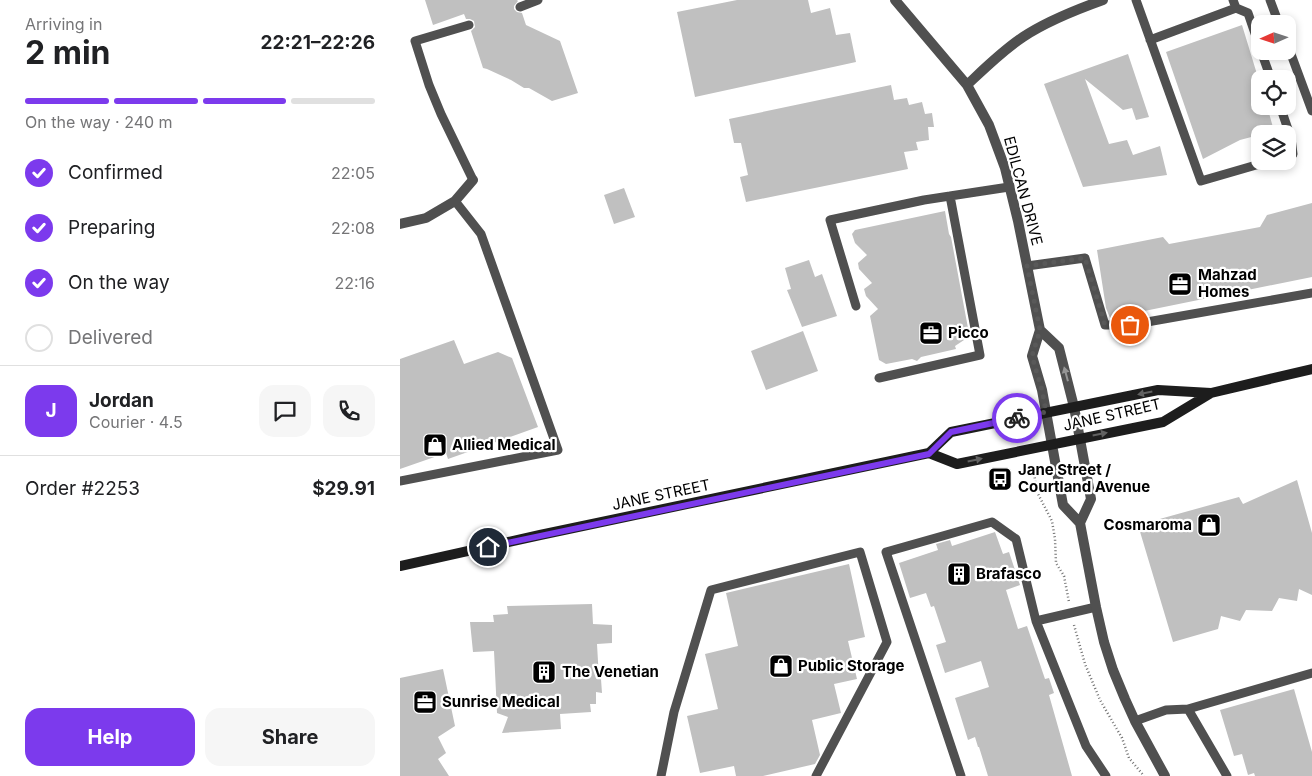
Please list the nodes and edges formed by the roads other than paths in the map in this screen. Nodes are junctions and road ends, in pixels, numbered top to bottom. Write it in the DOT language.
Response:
graph roads {
  1 [pos="538,0"];
  2 [pos="895,0"];
  3 [pos="1103,0"];
  4 [pos="1136,0"];
  5 [pos="1270,0"];
  6 [pos="1234,4"];
  7 [pos="520,7"];
  8 [pos="1276,15"];
  9 [pos="1251,22"];
  10 [pos="468,25"];
  11 [pos="1150,40"];
  12 [pos="1293,60"];
  13 [pos="967,85"];
  14 [pos="1312,111"];
  15 [pos="1251,167"];
  16 [pos="473,180"];
  17 [pos="1009,187"];
  18 [pos="950,196"];
  19 [pos="455,201"];
  20 [pos="400,224"];
  21 [pos="1027,266"];
  22 [pos="1312,292"];
  23 [pos="856,306"];
  24 [pos="1040,330"];
  25 [pos="1312,369"];
  26 [pos="880,378"];
  27 [pos="1210,393"];
  28 [pos="1074,407"];
  29 [pos="1046,412"];
  30 [pos="1080,438"];
  31 [pos="1052,444"];
  32 [pos="929,454"];
  33 [pos="400,481"];
  34 [pos="1080,522"];
  35 [pos="400,566"];
  36 [pos="1096,607"];
  37 [pos="1036,622"];
  38 [pos="1312,672"];
  39 [pos="1188,709"];
  40 [pos="1135,721"];
  41 [pos="1161,775"];
  42 [pos="661,776"];
  43 [pos="816,776"];
  44 [pos="961,776"];
  45 [pos="1106,776"];
  46 [pos="1227,776"];
  1 -- 7 [label="lane"];
  2 -- 13 [label="street, EDILCAN DRIVE"];
  3 -- 13 [label="street"];
  4 -- 11 [label="lane"];
  5 -- 8 [label="lane"];
  6 -- 9 [label="lane"];
  6 -- 11 [label="lane"];
  10 -- 16 [label="lane"];
  11 -- 15 [label="lane"];
  12 -- 14 [label="lane"];
  13 -- 17 [label="street, EDILCAN DRIVE"];
  16 -- 19 [label="street"];
  17 -- 18 [label="lane"];
  17 -- 21 [label="street, EDILCAN DRIVE"];
  18 -- 23 [label="lane"];
  18 -- 26 [label="lane"];
  19 -- 20 [label="street"];
  19 -- 33 [label="lane"];
  21 -- 22 [label="lane"];
  21 -- 24 [label="street, EDILCAN DRIVE"];
  28 -- 24 [label="street, one-way"];
  24 -- 29 [label="street, EDILCAN DRIVE"];
  25 -- 27 [label="main road, JANE STREET"];
  27 -- 28 [label="main road, JANE STREET, one-way"];
  30 -- 27 [label="main road, JANE STREET, one-way"];
  28 -- 29 [label="main road, JANE STREET"];
  28 -- 30 [label="street"];
  29 -- 31 [label="street, EDILCAN DRIVE"];
  29 -- 32 [label="main road, JANE STREET"];
  30 -- 31 [label="main road, JANE STREET"];
  30 -- 34 [label="street"];
  32 -- 31 [label="main road, JANE STREET, one-way"];
  31 -- 34 [label="street, EDILCAN DRIVE"];
  32 -- 35 [label="main road, JANE STREET"];
  34 -- 36 [label="street"];
  36 -- 37 [label="lane"];
  36 -- 40 [label="street"];
  37 -- 44 [label="lane"];
  37 -- 45 [label="lane"];
  38 -- 39 [label="lane"];
  39 -- 40 [label="lane"];
  39 -- 46 [label="lane"];
  40 -- 41 [label="street"];
  42 -- 43 [label="lane"];
}
